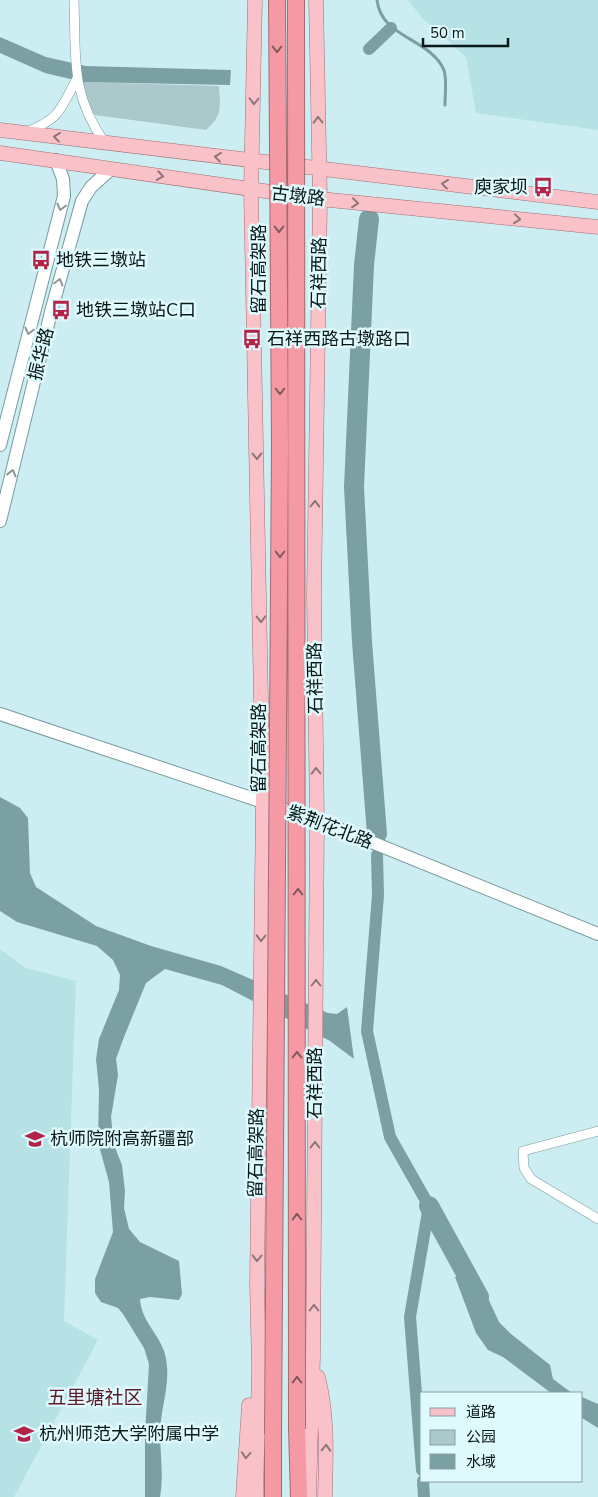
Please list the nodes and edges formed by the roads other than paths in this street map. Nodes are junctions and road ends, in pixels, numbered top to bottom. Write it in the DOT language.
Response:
graph roads {
  1 [pos="74,0"];
  2 [pos="255,0"];
  3 [pos="277,0"];
  4 [pos="296,0"];
  5 [pos="316,0"];
  6 [pos="76,80"];
  7 [pos="0,130"];
  8 [pos="23,133"];
  9 [pos="105,143"];
  10 [pos="0,153"];
  11 [pos="56,160"];
  12 [pos="253,161"];
  13 [pos="111,169"];
  14 [pos="318,169"];
  15 [pos="251,190"];
  16 [pos="320,199"];
  17 [pos="598,202"];
  18 [pos="598,227"];
  19 [pos="0,445"];
  20 [pos="0,521"];
  21 [pos="0,714"];
  22 [pos="263,802"];
  23 [pos="317,820"];
  24 [pos="598,934"];
  25 [pos="598,1131"];
  26 [pos="598,1219"];
  27 [pos="257,1284"];
  28 [pos="313,1356"];
  29 [pos="243,1497"];
  30 [pos="256,1497"];
  31 [pos="273,1497"];
  32 [pos="299,1497"];
  33 [pos="310,1497"];
  34 [pos="324,1497"];
  1 -- 6 [label="street"];
  2 -- 12 [label="main road, one-way"];
  3 -- 31 [label="highway, 留石高架路, one-way, bridge"];
  32 -- 4 [label="highway, one-way, bridge"];
  14 -- 5 [label="main road, 石祥西路, one-way"];
  6 -- 8 [label="street"];
  6 -- 9 [label="street"];
  7 -- 8 [label="main road, 古墩路"];
  9 -- 8 [label="main road, 古墩路, one-way"];
  12 -- 9 [label="main road, 古墩路, one-way"];
  10 -- 11 [label="main road, 古墩路"];
  11 -- 13 [label="main road, 古墩路"];
  11 -- 19 [label="main road, 振华路, one-way"];
  12 -- 14 [label="main road, 古墩路"];
  12 -- 15 [label="main road"];
  13 -- 15 [label="main road, 古墩路, one-way"];
  20 -- 13 [label="main road, 振华路, one-way"];
  14 -- 16 [label="main road, 石祥西路"];
  17 -- 14 [label="main road, 古墩路, one-way"];
  15 -- 16 [label="main road, 古墩路"];
  15 -- 22 [label="main road, one-way"];
  16 -- 18 [label="main road, 古墩路, one-way"];
  23 -- 16 [label="main road, 石祥西路, one-way"];
  21 -- 22 [label="main road, 紫荆花北路"];
  22 -- 23 [label="main road, 紫荆花北路"];
  22 -- 27 [label="main road, one-way"];
  23 -- 24 [label="main road, 紫荆花北路"];
  28 -- 23 [label="main road, 石祥西路, one-way"];
  25 -- 26 [label="street"];
  27 -- 29 [label="main road, one-way"];
  27 -- 30 [label="main road"];
  28 -- 33 [label="main road, 石祥西路"];
  34 -- 28 [label="main road, 石祥西路, one-way"];
}
